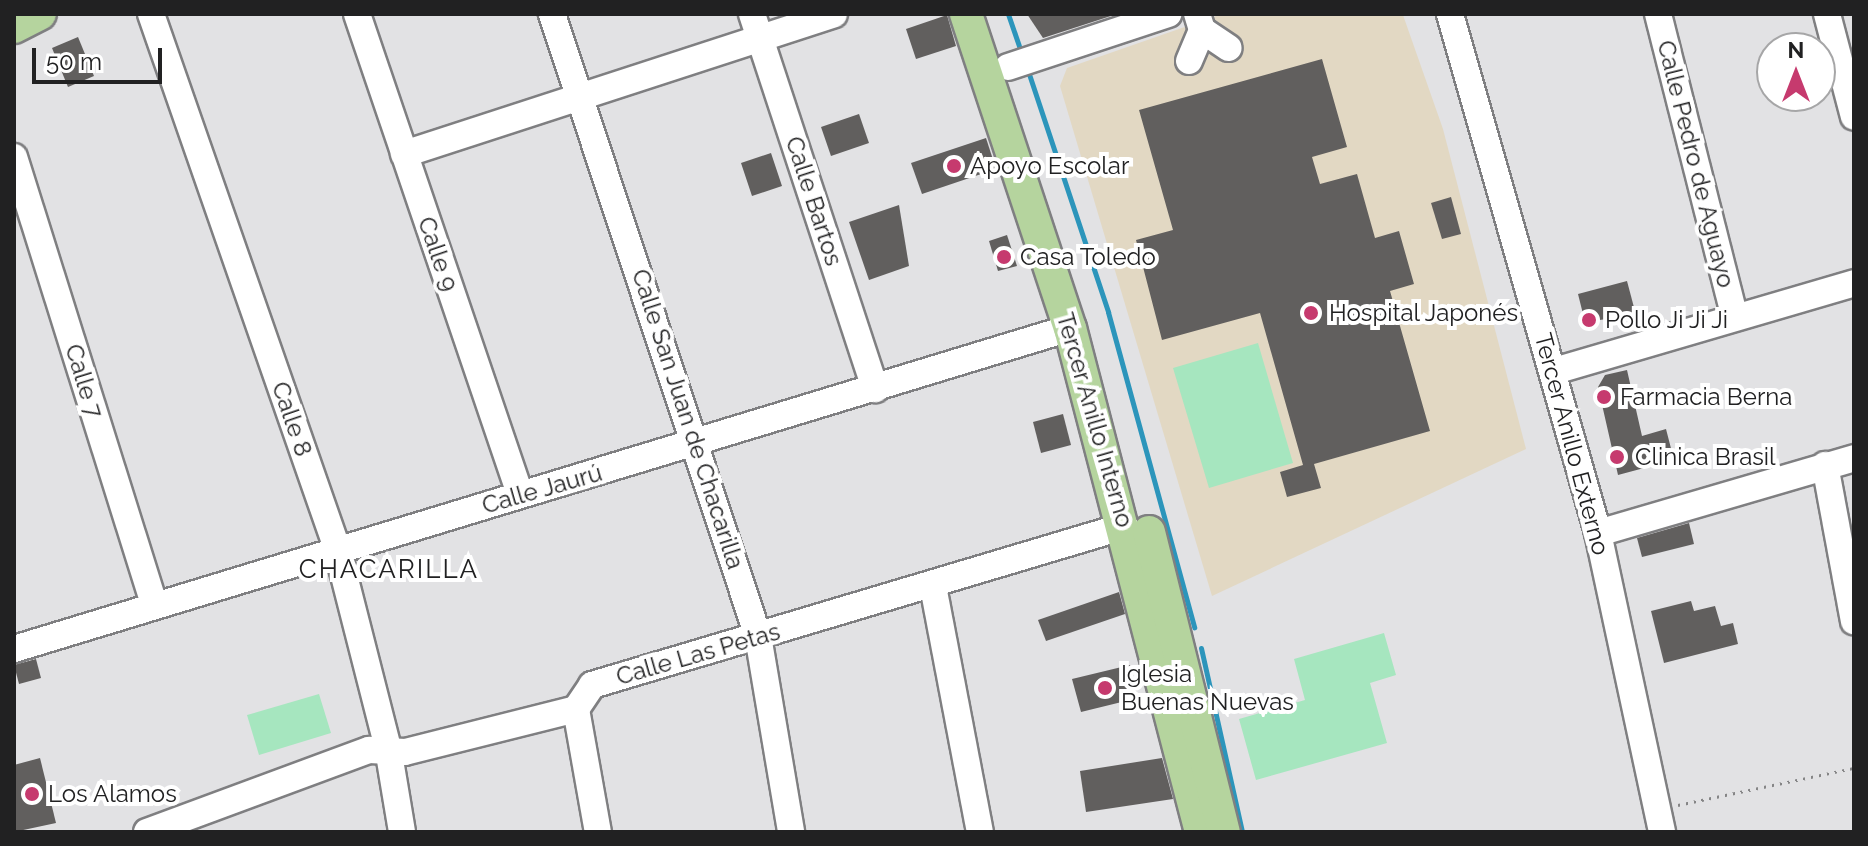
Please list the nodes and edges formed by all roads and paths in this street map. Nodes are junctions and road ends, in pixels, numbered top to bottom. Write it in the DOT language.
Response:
graph roads {
  1 [pos="40,14"];
  2 [pos="151,14"];
  3 [pos="357,14"];
  4 [pos="552,14"];
  5 [pos="752,14"];
  6 [pos="834,14"];
  7 [pos="966,14"];
  8 [pos="975,14"];
  9 [pos="990,14"];
  10 [pos="1168,14"];
  11 [pos="1450,14"];
  12 [pos="1658,14"];
  13 [pos="1827,14"];
  14 [pos="1199,22"];
  15 [pos="14,27"];
  16 [pos="761,40"];
  17 [pos="1229,48"];
  18 [pos="1189,61"];
  19 [pos="1008,67"];
  20 [pos="581,96"];
  21 [pos="1854,117"];
  22 [pos="404,154"];
  23 [pos="14,157"];
  24 [pos="1069,268"];
  25 [pos="1854,283"];
  26 [pos="1734,315"];
  27 [pos="1066,318"];
  28 [pos="1554,371"];
  29 [pos="875,389"];
  30 [pos="699,445"];
  31 [pos="1854,458"];
  32 [pos="1825,465"];
  33 [pos="520,494"];
  34 [pos="1125,526"];
  35 [pos="1598,533"];
  36 [pos="337,548"];
  37 [pos="933,586"];
  38 [pos="154,604"];
  39 [pos="1854,621"];
  40 [pos="758,636"];
  41 [pos="14,649"];
  42 [pos="1162,673"];
  43 [pos="576,709"];
  44 [pos="1196,715"];
  45 [pos="388,748"];
  46 [pos="1854,768"];
  47 [pos="1213,786"];
  48 [pos="1660,820"];
  49 [pos="207,821"];
  50 [pos="147,832"];
  51 [pos="402,832"];
  52 [pos="598,832"];
  53 [pos="791,832"];
  54 [pos="980,832"];
  55 [pos="1201,832"];
  56 [pos="1224,832"];
  1 -- 15 [label="main road"];
  2 -- 36 [label="street, Calle 8"];
  3 -- 22 [label="street, Calle 9"];
  4 -- 20 [label="street, Calle San Juan de Chacarilla"];
  5 -- 16 [label="street, Calle Bartos"];
  6 -- 16 [label="street"];
  7 -- 27 [label="main road, Tercer Anillo Interno"];
  8 -- 19 [label="main road"];
  9 -- 19 [label="main road, Tercer Anillo Interno"];
  10 -- 19 [label="street"];
  11 -- 28 [label="street, Tercer Anillo Externo"];
  12 -- 26 [label="street, Calle Pedro de Aguayo"];
  13 -- 21 [label="street"];
  14 -- 17 [label="street"];
  14 -- 18 [label="street"];
  16 -- 20 [label="street"];
  16 -- 29 [label="street, Calle Bartos"];
  19 -- 24 [label="main road, Tercer Anillo Interno"];
  19 -- 27 [label="main road"];
  20 -- 22 [label="street"];
  20 -- 30 [label="street, Calle San Juan de Chacarilla"];
  22 -- 33 [label="street, Calle 9"];
  23 -- 38 [label="street, Calle 7"];
  24 -- 34 [label="main road"];
  24 -- 44 [label="main road, Tercer Anillo Interno"];
  25 -- 26 [label="street"];
  26 -- 28 [label="street"];
  27 -- 29 [label="street, Calle Jaurú"];
  27 -- 34 [label="main road, Tercer Anillo Interno"];
  28 -- 35 [label="street, Tercer Anillo Externo"];
  29 -- 30 [label="street, Calle Jaurú"];
  30 -- 33 [label="street, Calle Jaurú"];
  30 -- 40 [label="street, Calle San Juan de Chacarilla"];
  31 -- 32 [label="street"];
  32 -- 35 [label="street"];
  32 -- 39 [label="street"];
  33 -- 36 [label="street, Calle Jaurú"];
  34 -- 37 [label="street, Calle Las Petas"];
  34 -- 42 [label="main road, Tercer Anillo Interno"];
  34 -- 44 [label="main road"];
  35 -- 48 [label="street, Tercer Anillo Externo"];
  36 -- 38 [label="street, Calle Jaurú"];
  36 -- 45 [label="street, Calle 8"];
  37 -- 40 [label="street, Calle Las Petas"];
  37 -- 54 [label="street"];
  38 -- 41 [label="street, Calle Jaurú"];
  40 -- 43 [label="street, Calle Las Petas"];
  40 -- 53 [label="street, Calle San Juan de Chacarilla"];
  42 -- 47 [label="main road"];
  42 -- 55 [label="main road, Tercer Anillo Interno"];
  43 -- 45 [label="street"];
  43 -- 52 [label="street"];
  44 -- 47 [label="main road, Tercer Anillo Interno"];
  45 -- 49 [label="street"];
  45 -- 51 [label="street, Calle 8"];
  46 -- 48 [label="path"];
  47 -- 56 [label="main road, Tercer Anillo Interno"];
  49 -- 50 [label="street"];
}
